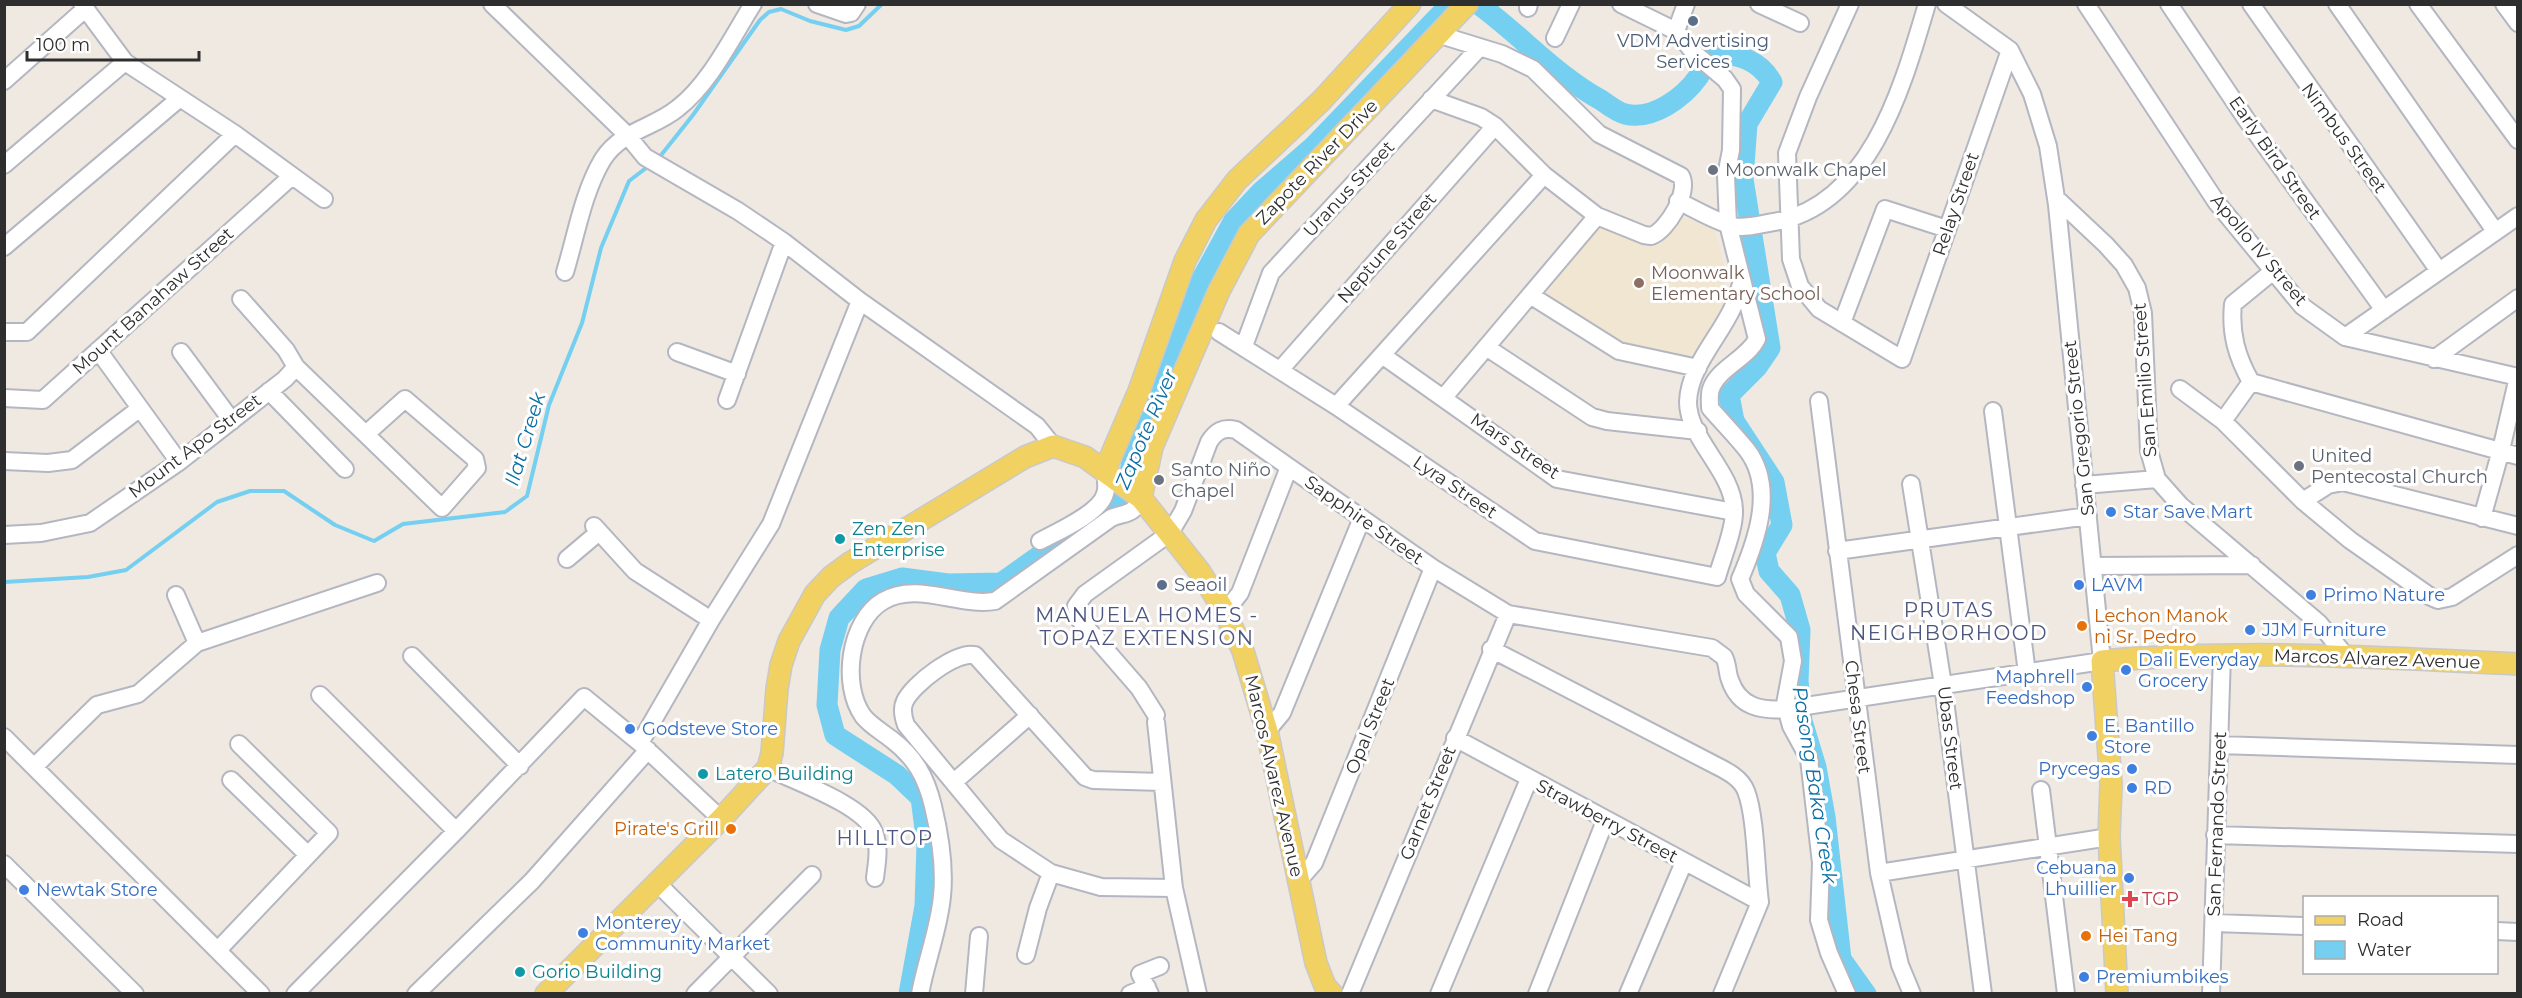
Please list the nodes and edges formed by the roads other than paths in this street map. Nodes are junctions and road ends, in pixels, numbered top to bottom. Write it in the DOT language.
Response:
graph roads {
  1 [pos="492,4"];
  2 [pos="753,4"];
  3 [pos="817,4"];
  4 [pos="857,4"];
  5 [pos="1410,4"];
  6 [pos="1467,4"];
  7 [pos="1572,4"];
  8 [pos="1622,4"];
  9 [pos="1686,4"];
  10 [pos="1759,4"];
  11 [pos="1850,4"];
  12 [pos="1927,4"];
  13 [pos="1946,4"];
  14 [pos="2086,4"];
  15 [pos="2169,4"];
  16 [pos="2251,4"];
  17 [pos="2337,4"];
  18 [pos="2418,4"];
  19 [pos="2504,4"];
  20 [pos="84,7"];
  21 [pos="1800,23"];
  22 [pos="2517,23"];
  23 [pos="1676,31"];
  24 [pos="1437,34"];
  25 [pos="1555,38"];
  26 [pos="1480,47"];
  27 [pos="2010,50"];
  28 [pos="125,62"];
  29 [pos="4,81"];
  30 [pos="180,98"];
  31 [pos="1431,99"];
  32 [pos="1494,126"];
  33 [pos="235,134"];
  34 [pos="627,135"];
  35 [pos="2517,141"];
  36 [pos="4,165"];
  37 [pos="1544,175"];
  38 [pos="292,176"];
  39 [pos="2056,196"];
  40 [pos="324,198"];
  41 [pos="1678,201"];
  42 [pos="1597,216"];
  43 [pos="2517,216"];
  44 [pos="1788,220"];
  45 [pos="1733,225"];
  46 [pos="1947,229"];
  47 [pos="2495,231"];
  48 [pos="784,242"];
  49 [pos="4,247"];
  50 [pos="2439,271"];
  51 [pos="565,272"];
  52 [pos="2272,272"];
  53 [pos="1742,281"];
  54 [pos="1530,295"];
  55 [pos="241,298"];
  56 [pos="2517,298"];
  57 [pos="860,301"];
  58 [pos="2384,310"];
  59 [pos="1842,323"];
  60 [pos="4,332"];
  61 [pos="1219,332"];
  62 [pos="2345,337"];
  63 [pos="1244,346"];
  64 [pos="1486,347"];
  65 [pos="98,351"];
  66 [pos="181,352"];
  67 [pos="677,352"];
  68 [pos="1382,355"];
  69 [pos="2434,359"];
  70 [pos="296,367"];
  71 [pos="1698,368"];
  72 [pos="1280,370"];
  73 [pos="737,374"];
  74 [pos="2517,377"];
  75 [pos="2251,382"];
  76 [pos="2181,389"];
  77 [pos="269,391"];
  78 [pos="1444,397"];
  79 [pos="4,398"];
  80 [pos="727,400"];
  81 [pos="1819,401"];
  82 [pos="1336,406"];
  83 [pos="139,409"];
  84 [pos="1993,411"];
  85 [pos="232,421"];
  86 [pos="2223,421"];
  87 [pos="1698,431"];
  88 [pos="366,434"];
  89 [pos="1053,446"];
  90 [pos="2501,450"];
  91 [pos="2517,456"];
  92 [pos="4,461"];
  93 [pos="179,462"];
  94 [pos="1289,467"];
  95 [pos="345,469"];
  96 [pos="2157,479"];
  97 [pos="1911,484"];
  98 [pos="1124,485"];
  99 [pos="2084,485"];
  100 [pos="2303,501"];
  101 [pos="1734,512"];
  102 [pos="2088,516"];
  103 [pos="1362,518"];
  104 [pos="2482,518"];
  105 [pos="2517,526"];
  106 [pos="2008,527"];
  107 [pos="1170,533"];
  108 [pos="4,535"];
  109 [pos="1920,540"];
  110 [pos="1040,541"];
  111 [pos="1837,551"];
  112 [pos="2517,555"];
  113 [pos="567,559"];
  114 [pos="2252,565"];
  115 [pos="2093,566"];
  116 [pos="1433,568"];
  117 [pos="376,583"];
  118 [pos="176,595"];
  119 [pos="1225,612"];
  120 [pos="1508,614"];
  121 [pos="711,620"];
  122 [pos="197,643"];
  123 [pos="1491,649"];
  124 [pos="2222,654"];
  125 [pos="2345,655"];
  126 [pos="412,656"];
  127 [pos="2102,661"];
  128 [pos="2517,664"];
  129 [pos="2027,673"];
  130 [pos="1943,685"];
  131 [pos="320,695"];
  132 [pos="1855,698"];
  133 [pos="1786,709"];
  134 [pos="1030,715"];
  135 [pos="1267,731"];
  136 [pos="4,737"];
  137 [pos="1455,738"];
  138 [pos="239,744"];
  139 [pos="2219,745"];
  140 [pos="644,747"];
  141 [pos="2517,755"];
  142 [pos="520,766"];
  143 [pos="34,767"];
  144 [pos="768,768"];
  145 [pos="1529,779"];
  146 [pos="231,780"];
  147 [pos="954,782"];
  148 [pos="1162,782"];
  149 [pos="2041,790"];
  150 [pos="720,819"];
  151 [pos="1605,820"];
  152 [pos="456,831"];
  153 [pos="2215,835"];
  154 [pos="2109,837"];
  155 [pos="2517,844"];
  156 [pos="2048,845"];
  157 [pos="308,855"];
  158 [pos="1965,859"];
  159 [pos="1684,861"];
  160 [pos="4,864"];
  161 [pos="1051,873"];
  162 [pos="1879,873"];
  163 [pos="812,875"];
  164 [pos="875,878"];
  165 [pos="1299,880"];
  166 [pos="657,883"];
  167 [pos="1174,888"];
  168 [pos="1760,902"];
  169 [pos="2214,923"];
  170 [pos="2303,926"];
  171 [pos="2498,931"];
  172 [pos="2517,932"];
  173 [pos="979,936"];
  174 [pos="218,950"];
  175 [pos="1026,955"];
  176 [pos="730,956"];
  177 [pos="1160,966"];
  178 [pos="1148,990"];
  179 [pos="135,993"];
  180 [pos="261,993"];
  181 [pos="295,993"];
  182 [pos="416,993"];
  183 [pos="546,993"];
  184 [pos="695,993"];
  185 [pos="768,993"];
  186 [pos="920,993"];
  187 [pos="974,993"];
  188 [pos="1130,993"];
  189 [pos="1197,993"];
  190 [pos="1332,993"];
  191 [pos="1350,993"];
  192 [pos="1439,993"];
  193 [pos="1537,993"];
  194 [pos="1628,993"];
  195 [pos="1722,993"];
  196 [pos="1847,993"];
  197 [pos="1912,993"];
  198 [pos="1983,993"];
  199 [pos="2066,993"];
  200 [pos="2117,993"];
  201 [pos="2211,993"];
  1 -- 34 [label="street"];
  2 -- 34 [label="street"];
  3 -- 4 [label="street"];
  5 -- 98 [label="main road"];
  6 -- 24 [label="main road, Zapote River Drive"];
  7 -- 25 [label="street"];
  8 -- 23 [label="street"];
  9 -- 23 [label="street"];
  10 -- 21 [label="street"];
  11 -- 44 [label="street"];
  12 -- 44 [label="street"];
  13 -- 27 [label="street"];
  14 -- 52 [label="street, Apollo IV Street"];
  15 -- 58 [label="street, Early Bird Street"];
  16 -- 50 [label="street, Nimbus Street"];
  17 -- 47 [label="street"];
  18 -- 35 [label="street"];
  19 -- 22 [label="street"];
  20 -- 28 [label="street"];
  20 -- 29 [label="street"];
  23 -- 45 [label="street"];
  24 -- 26 [label="street"];
  24 -- 98 [label="main road, Zapote River Drive"];
  26 -- 31 [label="street, Uranus Street"];
  26 -- 41 [label="street"];
  27 -- 39 [label="street, San Gregorio Street"];
  27 -- 46 [label="street, Relay Street"];
  28 -- 30 [label="street"];
  28 -- 36 [label="street"];
  30 -- 33 [label="street"];
  30 -- 49 [label="street"];
  31 -- 32 [label="street"];
  31 -- 63 [label="street, Uranus Street"];
  32 -- 37 [label="street"];
  32 -- 72 [label="street, Neptune Street"];
  33 -- 38 [label="street"];
  33 -- 60 [label="street"];
  34 -- 48 [label="street"];
  34 -- 51 [label="street"];
  37 -- 42 [label="street"];
  37 -- 68 [label="street"];
  38 -- 40 [label="street"];
  38 -- 65 [label="street, Mount Banahaw Street"];
  39 -- 96 [label="street, San Emilio Street"];
  39 -- 99 [label="street, San Gregorio Street"];
  41 -- 42 [label="street"];
  41 -- 45 [label="street"];
  42 -- 54 [label="street"];
  43 -- 47 [label="street"];
  44 -- 45 [label="street"];
  44 -- 59 [label="street"];
  45 -- 53 [label="street"];
  46 -- 59 [label="street"];
  46 -- 59 [label="street, Relay Street"];
  47 -- 50 [label="street"];
  48 -- 57 [label="street"];
  48 -- 73 [label="street"];
  50 -- 58 [label="street"];
  52 -- 62 [label="street, Apollo IV Street"];
  52 -- 75 [label="street"];
  53 -- 71 [label="street"];
  53 -- 133 [label="street"];
  54 -- 64 [label="street"];
  54 -- 71 [label="street"];
  55 -- 70 [label="street"];
  56 -- 69 [label="street"];
  57 -- 89 [label="street"];
  57 -- 121 [label="street"];
  58 -- 62 [label="street"];
  61 -- 63 [label="street, Lyra Street"];
  62 -- 69 [label="street, Apollo IV Street"];
  63 -- 72 [label="street, Lyra Street"];
  64 -- 78 [label="street"];
  64 -- 87 [label="street"];
  65 -- 79 [label="street, Mount Banahaw Street"];
  65 -- 83 [label="street"];
  66 -- 85 [label="street"];
  67 -- 73 [label="street"];
  68 -- 78 [label="street, Mars Street"];
  68 -- 82 [label="street"];
  69 -- 74 [label="street, Apollo IV Street"];
  70 -- 77 [label="street, Mount Apo Street"];
  70 -- 88 [label="street"];
  71 -- 87 [label="street"];
  72 -- 82 [label="street, Lyra Street"];
  73 -- 80 [label="street"];
  74 -- 90 [label="street"];
  75 -- 86 [label="street"];
  75 -- 90 [label="street"];
  76 -- 86 [label="street"];
  77 -- 85 [label="street, Mount Apo Street"];
  77 -- 95 [label="street"];
  78 -- 101 [label="street, Mars Street"];
  81 -- 111 [label="street, Chesa Street"];
  82 -- 101 [label="street, Lyra Street"];
  83 -- 92 [label="street"];
  83 -- 93 [label="street"];
  84 -- 106 [label="street"];
  85 -- 93 [label="street, Mount Apo Street"];
  86 -- 100 [label="street"];
  87 -- 101 [label="street"];
  88 -- 88 [label="street"];
  89 -- 98 [label="main road, Marcos Alvarez Avenue"];
  89 -- 144 [label="main road"];
  90 -- 91 [label="street"];
  90 -- 104 [label="street"];
  93 -- 108 [label="street, Mount Apo Street"];
  94 -- 103 [label="street, Sapphire Street"];
  94 -- 107 [label="street, Sapphire Street"];
  94 -- 119 [label="street"];
  96 -- 99 [label="street"];
  96 -- 114 [label="street, San Emilio Street"];
  97 -- 109 [label="street, Ubas Street"];
  98 -- 107 [label="main road, Marcos Alvarez Avenue"];
  98 -- 110 [label="street"];
  98 -- 186 [label="street"];
  99 -- 102 [label="street, San Gregorio Street"];
  100 -- 104 [label="street"];
  100 -- 112 [label="street"];
  102 -- 106 [label="street"];
  102 -- 115 [label="street, San Gregorio Street"];
  103 -- 116 [label="street, Sapphire Street"];
  103 -- 135 [label="street"];
  104 -- 105 [label="street"];
  106 -- 109 [label="street"];
  106 -- 129 [label="street"];
  107 -- 119 [label="main road, Marcos Alvarez Avenue"];
  107 -- 148 [label="street"];
  109 -- 111 [label="street"];
  109 -- 130 [label="street, Ubas Street"];
  111 -- 132 [label="street, Chesa Street"];
  113 -- 121 [label="street"];
  114 -- 115 [label="street"];
  114 -- 125 [label="street, San Emilio Street"];
  115 -- 127 [label="street, San Gregorio Street"];
  116 -- 120 [label="street, Sapphire Street"];
  116 -- 165 [label="street, Opal Street"];
  117 -- 122 [label="street"];
  118 -- 122 [label="street"];
  119 -- 135 [label="main road, Marcos Alvarez Avenue"];
  120 -- 123 [label="street, Garnet Street"];
  120 -- 133 [label="street"];
  121 -- 140 [label="street"];
  122 -- 143 [label="street"];
  123 -- 137 [label="street, Garnet Street"];
  123 -- 168 [label="street"];
  124 -- 125 [label="main road, Marcos Alvarez Avenue"];
  124 -- 127 [label="main road, Marcos Alvarez Avenue"];
  124 -- 139 [label="street, San Fernando Street"];
  125 -- 128 [label="main road, Marcos Alvarez Avenue"];
  126 -- 142 [label="street"];
  127 -- 129 [label="street"];
  127 -- 154 [label="main road"];
  129 -- 130 [label="street"];
  130 -- 132 [label="street"];
  130 -- 158 [label="street, Ubas Street"];
  131 -- 152 [label="street"];
  132 -- 133 [label="street"];
  132 -- 162 [label="street, Chesa Street"];
  133 -- 196 [label="street"];
  134 -- 147 [label="street"];
  134 -- 147 [label="street"];
  134 -- 148 [label="street"];
  135 -- 165 [label="main road, Marcos Alvarez Avenue"];
  136 -- 143 [label="street"];
  137 -- 145 [label="street, Strawberry Street"];
  137 -- 191 [label="street, Garnet Street"];
  138 -- 157 [label="street"];
  139 -- 141 [label="street"];
  139 -- 153 [label="street, San Fernando Street"];
  140 -- 142 [label="street"];
  140 -- 150 [label="street"];
  140 -- 182 [label="street"];
  142 -- 152 [label="street"];
  143 -- 174 [label="street"];
  144 -- 150 [label="main road"];
  144 -- 164 [label="street"];
  145 -- 151 [label="street, Strawberry Street"];
  145 -- 192 [label="street"];
  146 -- 157 [label="street"];
  147 -- 161 [label="street"];
  148 -- 167 [label="street"];
  149 -- 156 [label="street"];
  150 -- 166 [label="main road"];
  151 -- 159 [label="street, Strawberry Street"];
  151 -- 193 [label="street"];
  152 -- 181 [label="street"];
  153 -- 155 [label="street"];
  153 -- 169 [label="street, San Fernando Street"];
  154 -- 156 [label="street"];
  154 -- 200 [label="main road"];
  156 -- 158 [label="street"];
  156 -- 199 [label="street"];
  157 -- 174 [label="street"];
  158 -- 162 [label="street"];
  158 -- 198 [label="street, Ubas Street"];
  159 -- 168 [label="street, Strawberry Street"];
  159 -- 194 [label="street"];
  160 -- 179 [label="street"];
  161 -- 167 [label="street"];
  161 -- 175 [label="street"];
  162 -- 197 [label="street, Chesa Street"];
  163 -- 176 [label="street"];
  165 -- 190 [label="main road, Marcos Alvarez Avenue"];
  166 -- 176 [label="street"];
  166 -- 183 [label="main road"];
  167 -- 189 [label="street"];
  168 -- 195 [label="street"];
  169 -- 170 [label="street"];
  169 -- 201 [label="street, San Fernando Street"];
  171 -- 172 [label="street"];
  173 -- 187 [label="street"];
  174 -- 180 [label="street"];
  176 -- 184 [label="street"];
  176 -- 185 [label="street"];
  177 -- 178 [label="street"];
  178 -- 188 [label="street"];
}
